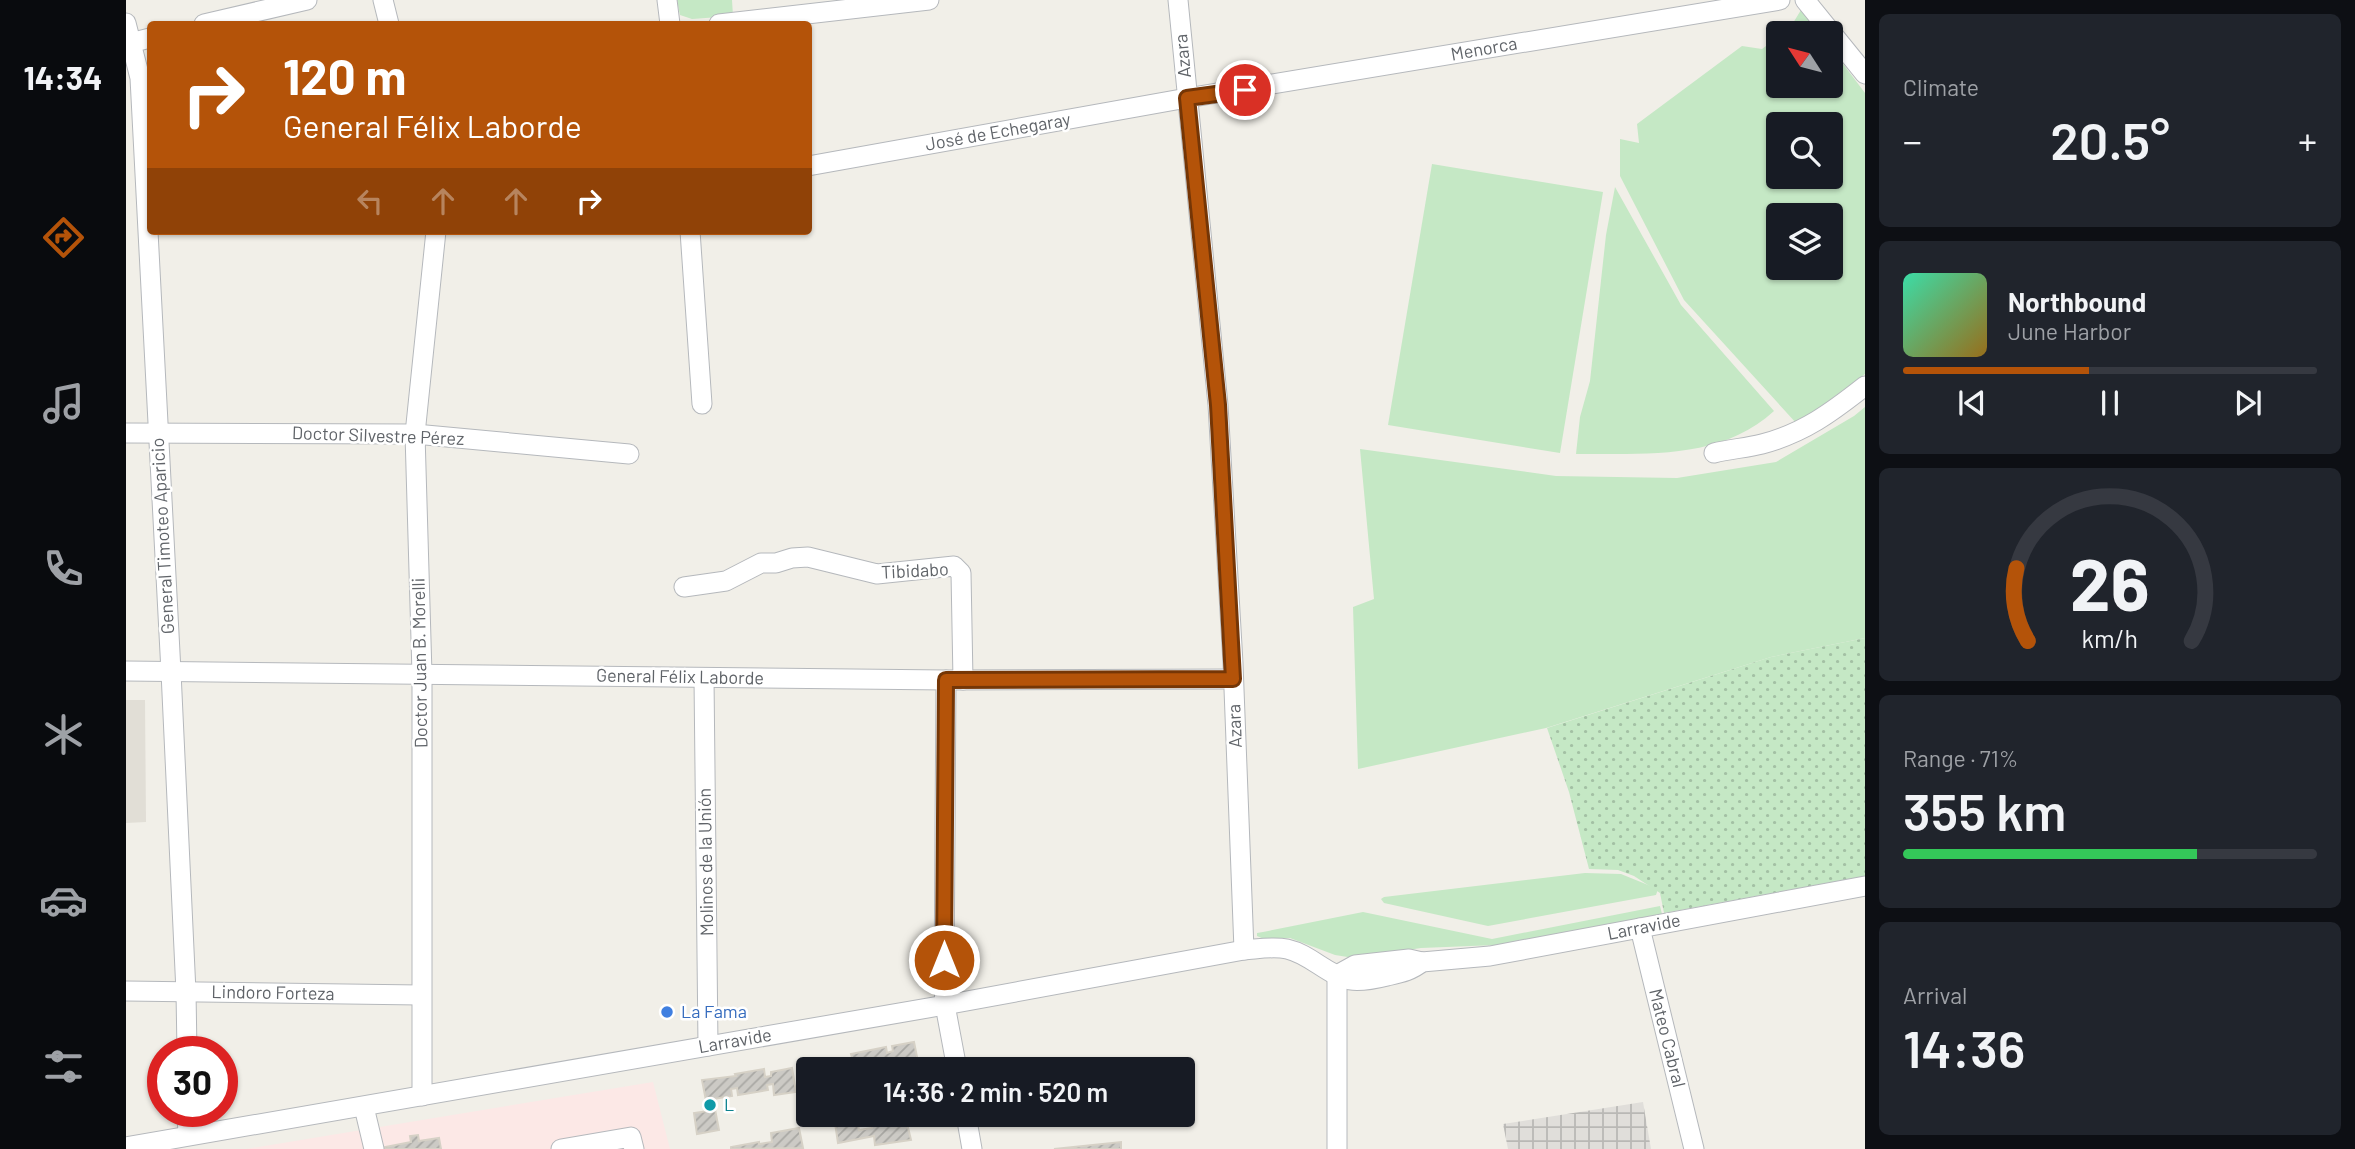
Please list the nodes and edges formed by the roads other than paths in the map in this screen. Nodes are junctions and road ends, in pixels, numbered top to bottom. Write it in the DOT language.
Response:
graph roads {
  1 [pos="307,0"];
  2 [pos="383,0"];
  3 [pos="667,0"];
  4 [pos="929,0"];
  5 [pos="1178,0"];
  6 [pos="1780,0"];
  7 [pos="1805,0"];
  8 [pos="217,21"];
  9 [pos="388,21"];
  10 [pos="670,21"];
  11 [pos="745,21"];
  12 [pos="126,23"];
  13 [pos="147,39"];
  14 [pos="128,43"];
  15 [pos="1865,74"];
  16 [pos="1187,98"];
  17 [pos="812,165"];
  18 [pos="147,232"];
  19 [pos="147,235"];
  20 [pos="440,235"];
  21 [pos="690,235"];
  22 [pos="1865,386"];
  23 [pos="702,404"];
  24 [pos="126,433"];
  25 [pos="157,433"];
  26 [pos="415,434"];
  27 [pos="1714,453"];
  28 [pos="629,454"];
  29 [pos="684,587"];
  30 [pos="126,671"];
  31 [pos="171,672"];
  32 [pos="422,674"];
  33 [pos="704,678"];
  34 [pos="1233,679"];
  35 [pos="954,680"];
  36 [pos="1865,886"];
  37 [pos="1640,928"];
  38 [pos="1244,950"];
  39 [pos="1337,975"];
  40 [pos="126,991"];
  41 [pos="186,992"];
  42 [pos="420,995"];
  43 [pos="945,1005"];
  44 [pos="187,1036"];
  45 [pos="708,1046"];
  46 [pos="955,1057"];
  47 [pos="422,1096"];
  48 [pos="365,1107"];
  49 [pos="188,1127"];
  50 [pos="968,1127"];
  51 [pos="188,1135"];
  52 [pos="126,1147"];
  53 [pos="374,1149"];
  54 [pos="561,1149"];
  55 [pos="634,1149"];
  56 [pos="972,1149"];
  57 [pos="1337,1149"];
  58 [pos="1694,1149"];
  1 -- 8 [label="street"];
  2 -- 9 [label="street"];
  3 -- 10 [label="street"];
  4 -- 11 [label="street"];
  5 -- 16 [label="street, Azara"];
  6 -- 16 [label="street, Menorca"];
  7 -- 15 [label="street"];
  12 -- 14 [label="street, General Timoteo Aparicio"];
  13 -- 14 [label="street"];
  14 -- 18 [label="street, General Timoteo Aparicio"];
  16 -- 17 [label="street, José de Echegaray"];
  16 -- 34 [label="street, Azara"];
  19 -- 25 [label="street, General Timoteo Aparicio"];
  20 -- 26 [label="street, Doctor Juan B. Morelli"];
  21 -- 23 [label="street"];
  22 -- 27 [label="street"];
  24 -- 25 [label="street, Doctor Silvestre Pérez"];
  25 -- 26 [label="street, Doctor Silvestre Pérez"];
  25 -- 31 [label="street, General Timoteo Aparicio"];
  26 -- 28 [label="street, Doctor Silvestre Pérez"];
  26 -- 32 [label="street, Doctor Juan B. Morelli"];
  29 -- 35 [label="street, Tibidabo"];
  30 -- 31 [label="street, General Félix Laborde"];
  31 -- 32 [label="street, General Félix Laborde"];
  31 -- 41 [label="street, General Timoteo Aparicio"];
  32 -- 33 [label="street, General Félix Laborde"];
  32 -- 42 [label="street, Doctor Juan B. Morelli"];
  33 -- 35 [label="street, General Félix Laborde"];
  33 -- 45 [label="street, Molinos de la Unión"];
  34 -- 35 [label="street, General Félix Laborde"];
  34 -- 38 [label="street, Azara"];
  35 -- 43 [label="street, Tibidabo"];
  36 -- 37 [label="street, Larravide"];
  37 -- 39 [label="street, Larravide"];
  37 -- 58 [label="street, Mateo Cabral"];
  38 -- 39 [label="street, Larravide"];
  38 -- 43 [label="street, Larravide"];
  39 -- 57 [label="street"];
  40 -- 41 [label="street, Lindoro Forteza"];
  41 -- 42 [label="street, Lindoro Forteza"];
  41 -- 44 [label="street, General Timoteo Aparicio"];
  42 -- 47 [label="street, Doctor Juan B. Morelli"];
  43 -- 45 [label="street, Larravide"];
  43 -- 46 [label="street, Tibidabo"];
  45 -- 47 [label="street, Larravide"];
  47 -- 48 [label="street, Larravide"];
  48 -- 51 [label="street, Larravide"];
  48 -- 53 [label="street"];
  49 -- 51 [label="street"];
  50 -- 56 [label="street"];
  51 -- 52 [label="street, Larravide"];
  54 -- 55 [label="street"];
}
